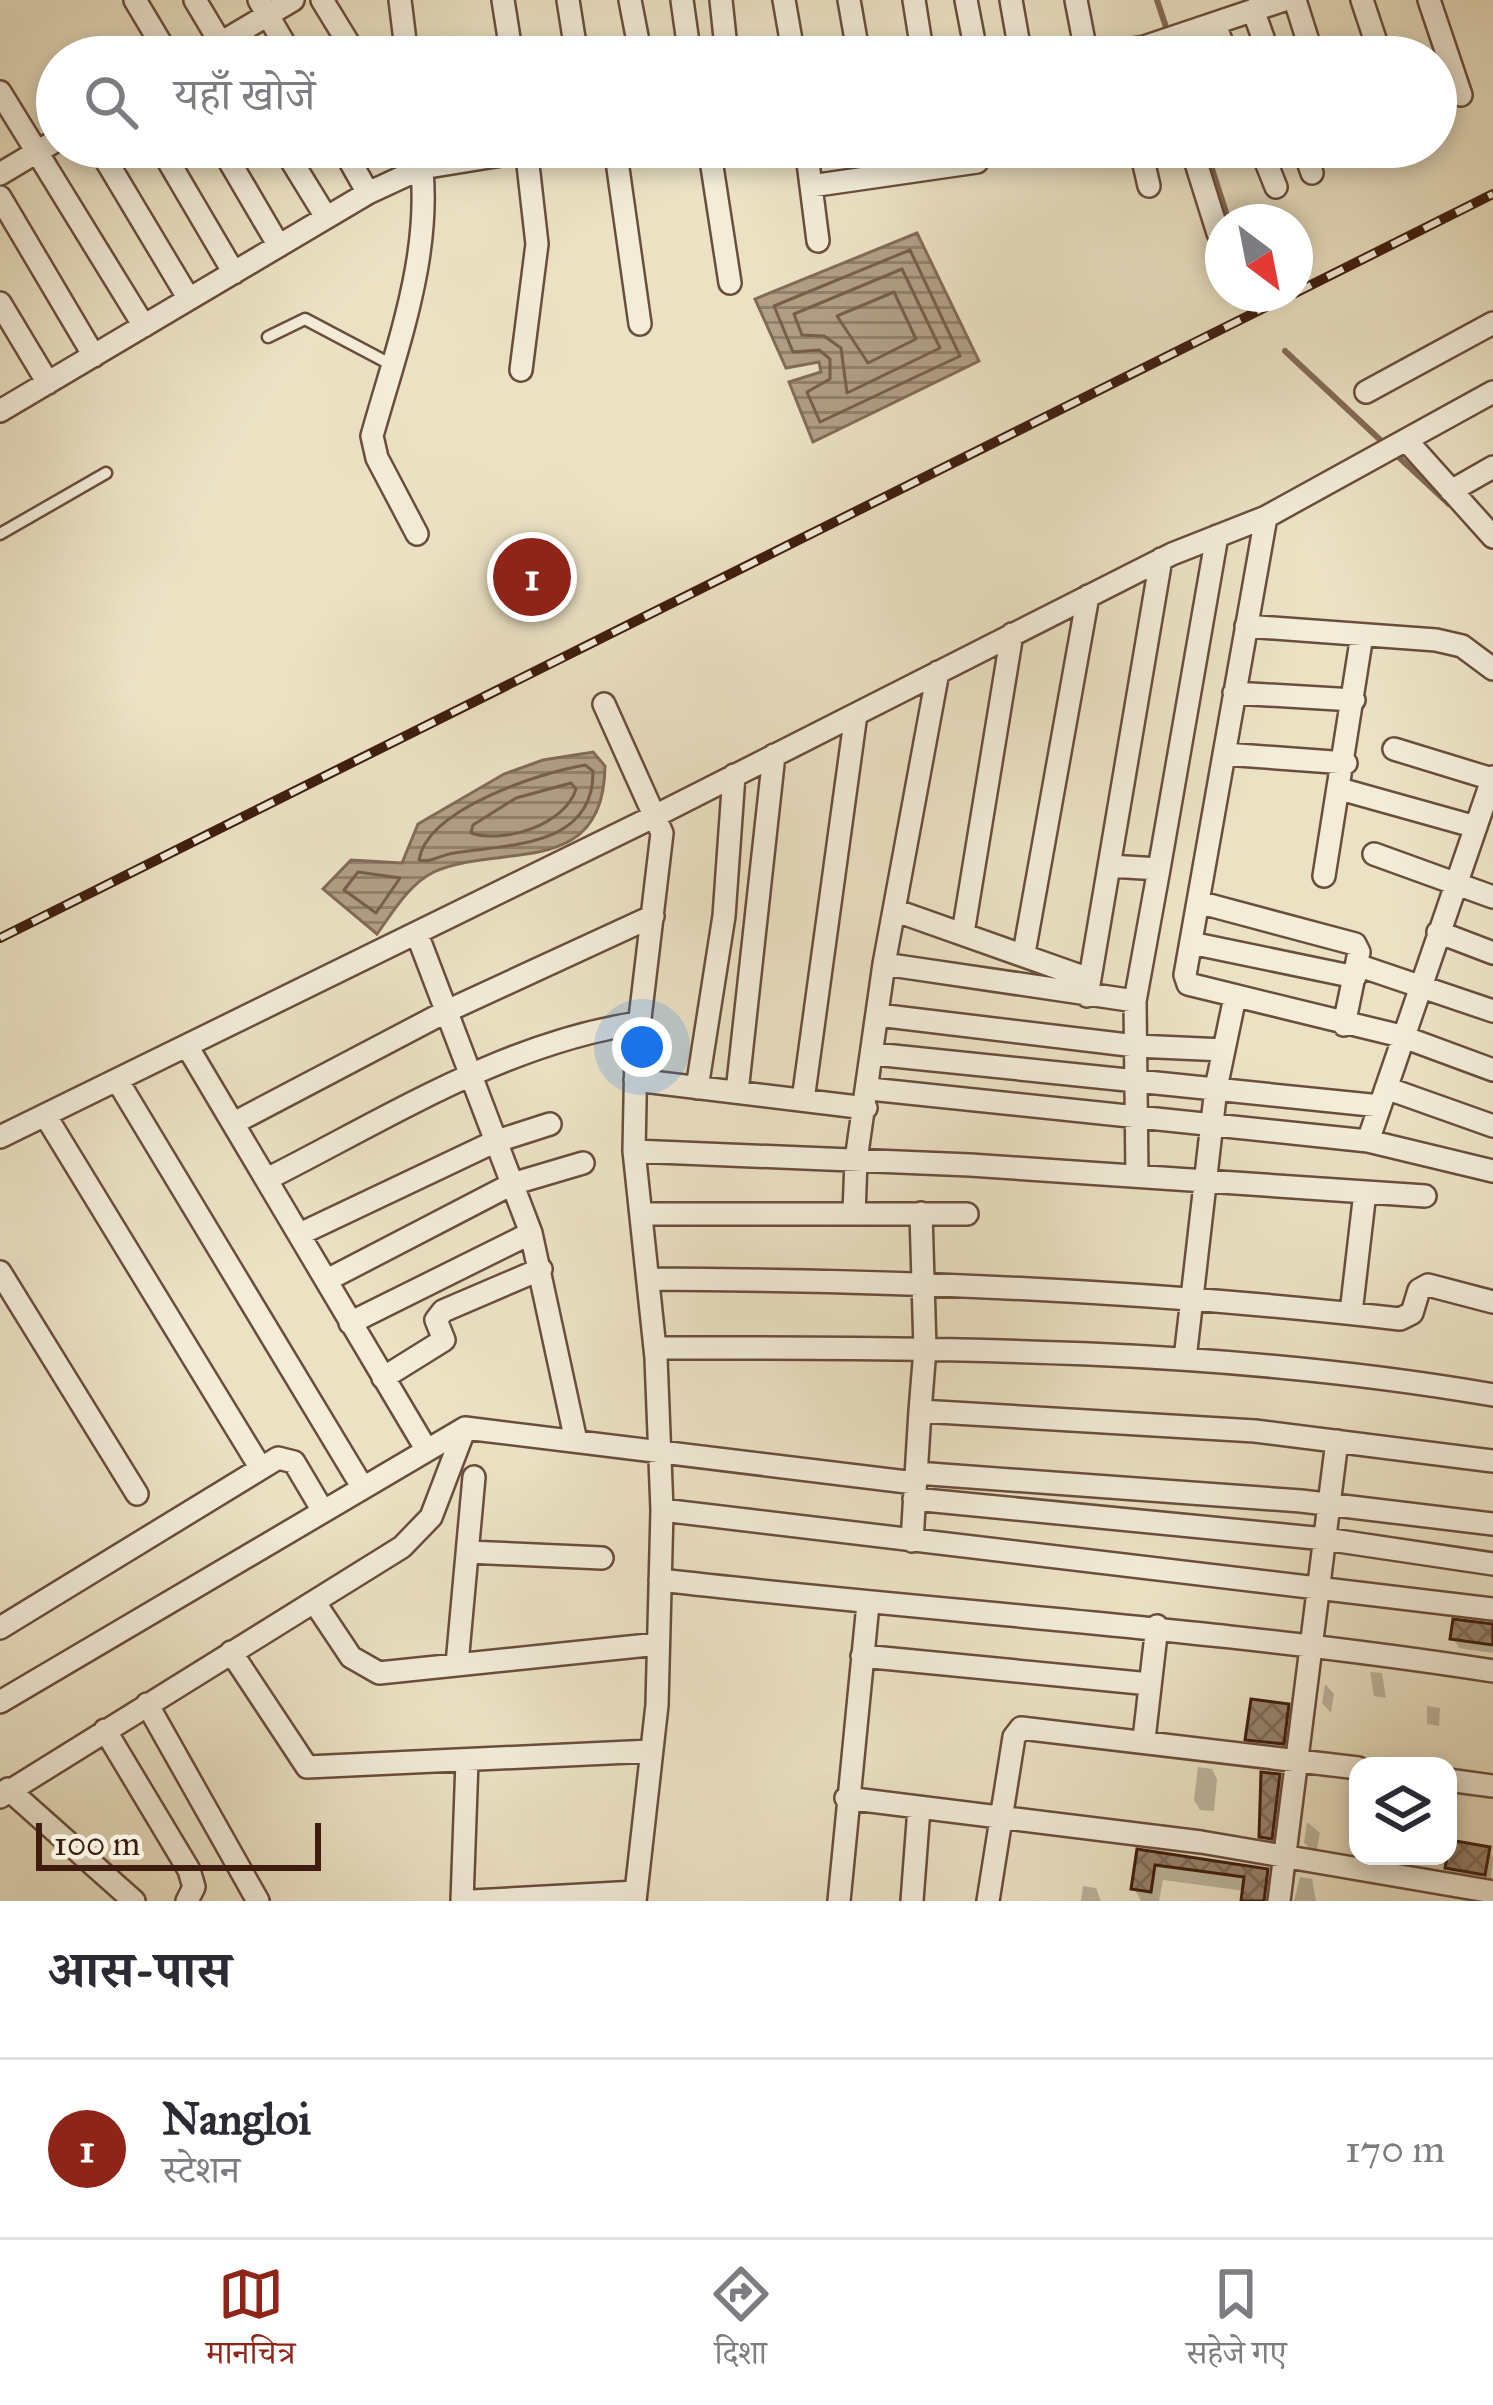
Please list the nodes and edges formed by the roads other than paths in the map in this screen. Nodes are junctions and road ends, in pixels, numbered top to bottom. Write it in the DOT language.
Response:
graph roads {
  1 [pos="134,0"];
  2 [pos="194,0"];
  3 [pos="293,0"];
  4 [pos="322,0"];
  5 [pos="400,0"];
  6 [pos="503,0"];
  7 [pos="568,0"];
  8 [pos="630,0"];
  9 [pos="682,0"];
  10 [pos="721,0"];
  11 [pos="784,0"];
  12 [pos="849,0"];
  13 [pos="914,0"];
  14 [pos="966,0"];
  15 [pos="1011,0"];
  16 [pos="1076,0"];
  17 [pos="1284,0"];
  18 [pos="1295,0"];
  19 [pos="1362,0"];
  20 [pos="1429,0"];
  21 [pos="263,8"];
  22 [pos="1231,13"];
  23 [pos="156,36"];
  24 [pos="216,36"];
  25 [pos="237,36"];
  26 [pos="280,36"];
  27 [pos="344,36"];
  28 [pos="404,36"];
  29 [pos="509,36"];
  30 [pos="574,36"];
  31 [pos="636,36"];
  32 [pos="687,36"];
  33 [pos="725,36"];
  34 [pos="790,36"];
  35 [pos="856,36"];
  36 [pos="920,36"];
  37 [pos="973,36"];
  38 [pos="1017,36"];
  39 [pos="1082,36"];
  40 [pos="1187,36"];
  41 [pos="1251,36"];
  42 [pos="1306,36"];
  43 [pos="1374,36"];
  44 [pos="1441,36"];
  45 [pos="1457,83"];
  46 [pos="0,92"];
  47 [pos="1461,95"];
  48 [pos="36,150"];
  49 [pos="36,153"];
  50 [pos="47,168"];
  51 [pos="111,168"];
  52 [pos="172,168"];
  53 [pos="233,168"];
  54 [pos="296,168"];
  55 [pos="354,168"];
  56 [pos="405,168"];
  57 [pos="421,168"];
  58 [pos="535,168"];
  59 [pos="618,168"];
  60 [pos="713,168"];
  61 [pos="809,168"];
  62 [pos="936,168"];
  63 [pos="1145,168"];
  64 [pos="1198,168"];
  65 [pos="1269,168"];
  66 [pos="1310,168"];
  67 [pos="1312,173"];
  68 [pos="0,174"];
  69 [pos="811,186"];
  70 [pos="1149,187"];
  71 [pos="1276,188"];
  72 [pos="368,193"];
  73 [pos="0,196"];
  74 [pos="1209,204"];
  75 [pos="326,218"];
  76 [pos="818,241"];
  77 [pos="279,246"];
  78 [pos="234,272"];
  79 [pos="730,283"];
  80 [pos="189,299"];
  81 [pos="0,303"];
  82 [pos="640,324"];
  83 [pos="144,326"];
  84 [pos="1491,328"];
  85 [pos="268,337"];
  86 [pos="94,356"];
  87 [pos="392,365"];
  88 [pos="521,370"];
  89 [pos="48,383"];
  90 [pos="1366,392"];
  91 [pos="1493,392"];
  92 [pos="1,409"];
  93 [pos="1395,446"];
  94 [pos="1493,467"];
  95 [pos="106,473"];
  96 [pos="1451,491"];
  97 [pos="1266,517"];
  98 [pos="1489,526"];
  99 [pos="0,534"];
  100 [pos="417,534"];
  101 [pos="1217,536"];
  102 [pos="1162,560"];
  103 [pos="1088,596"];
  104 [pos="1246,626"];
  105 [pos="1012,634"];
  106 [pos="1362,634"];
  107 [pos="1493,669"];
  108 [pos="938,672"];
  109 [pos="1234,693"];
  110 [pos="1354,700"];
  111 [pos="604,704"];
  112 [pos="856,714"];
  113 [pos="1394,749"];
  114 [pos="1224,754"];
  115 [pos="773,755"];
  116 [pos="1346,763"];
  117 [pos="734,775"];
  118 [pos="1493,778"];
  119 [pos="1340,789"];
  120 [pos="655,816"];
  121 [pos="1476,827"];
  122 [pos="1373,854"];
  123 [pos="1110,866"];
  124 [pos="1159,869"];
  125 [pos="1324,876"];
  126 [pos="1456,884"];
  127 [pos="1493,897"];
  128 [pos="1198,902"];
  129 [pos="895,910"];
  130 [pos="653,916"];
  131 [pos="1438,932"];
  132 [pos="963,933"];
  133 [pos="417,934"];
  134 [pos="1191,943"];
  135 [pos="1024,953"];
  136 [pos="1493,953"];
  137 [pos="884,964"];
  138 [pos="1356,971"];
  139 [pos="1420,984"];
  140 [pos="1088,987"];
  141 [pos="1234,997"];
  142 [pos="1135,1001"];
  143 [pos="447,1011"];
  144 [pos="1493,1011"];
  145 [pos="878,1015"];
  146 [pos="639,1023"];
  147 [pos="1344,1024"];
  148 [pos="1401,1036"];
  149 [pos="187,1046"];
  150 [pos="1136,1046"];
  151 [pos="1224,1050"];
  152 [pos="874,1054"];
  153 [pos="1493,1070"];
  154 [pos="469,1076"];
  155 [pos="117,1080"];
  156 [pos="635,1080"];
  157 [pos="1138,1081"];
  158 [pos="697,1088"];
  159 [pos="1216,1088"];
  160 [pos="737,1092"];
  161 [pos="1383,1097"];
  162 [pos="868,1098"];
  163 [pos="802,1100"];
  164 [pos="46,1115"];
  165 [pos="1137,1118"];
  166 [pos="234,1123"];
  167 [pos="550,1124"];
  168 [pos="1211,1125"];
  169 [pos="1493,1126"];
  170 [pos="0,1137"];
  171 [pos="1368,1141"];
  172 [pos="494,1142"];
  173 [pos="634,1150"];
  174 [pos="856,1160"];
  175 [pos="583,1163"];
  176 [pos="1493,1171"];
  177 [pos="1137,1176"];
  178 [pos="267,1179"];
  179 [pos="1204,1180"];
  180 [pos="512,1184"];
  181 [pos="1365,1192"];
  182 [pos="1425,1196"];
  183 [pos="640,1214"];
  184 [pos="854,1214"];
  185 [pos="921,1214"];
  186 [pos="967,1214"];
  187 [pos="531,1233"];
  188 [pos="300,1234"];
  189 [pos="541,1269"];
  190 [pos="0,1272"];
  191 [pos="648,1279"];
  192 [pos="327,1280"];
  193 [pos="919,1281"];
  194 [pos="1192,1295"];
  195 [pos="1493,1302"];
  196 [pos="1351,1313"];
  197 [pos="350,1322"];
  198 [pos="655,1348"];
  199 [pos="925,1349"];
  200 [pos="1185,1359"];
  201 [pos="383,1378"];
  202 [pos="1493,1395"];
  203 [pos="920,1412"];
  204 [pos="465,1428"];
  205 [pos="576,1441"];
  206 [pos="1337,1442"];
  207 [pos="425,1447"];
  208 [pos="660,1451"];
  209 [pos="1493,1462"];
  210 [pos="260,1467"];
  211 [pos="474,1477"];
  212 [pos="915,1485"];
  213 [pos="362,1488"];
  214 [pos="137,1494"];
  215 [pos="1329,1504"];
  216 [pos="662,1510"];
  217 [pos="323,1511"];
  218 [pos="1493,1524"];
  219 [pos="1325,1539"];
  220 [pos="912,1541"];
  221 [pos="468,1552"];
  222 [pos="602,1558"];
  223 [pos="1493,1564"];
  224 [pos="660,1580"];
  225 [pos="1318,1586"];
  226 [pos="315,1604"];
  227 [pos="868,1604"];
  228 [pos="1493,1609"];
  229 [pos="1157,1626"];
  230 [pos="0,1628"];
  231 [pos="1311,1643"];
  232 [pos="658,1644"];
  233 [pos="231,1652"];
  234 [pos="862,1656"];
  235 [pos="457,1664"];
  236 [pos="1493,1671"];
  237 [pos="1150,1684"];
  238 [pos="0,1702"];
  239 [pos="147,1704"];
  240 [pos="105,1730"];
  241 [pos="1144,1739"];
  242 [pos="652,1751"];
  243 [pos="1295,1760"];
  244 [pos="467,1762"];
  245 [pos="1349,1767"];
  246 [pos="1457,1781"];
  247 [pos="1493,1786"];
  248 [pos="4,1793"];
  249 [pos="846,1798"];
  250 [pos="919,1808"];
  251 [pos="1001,1818"];
  252 [pos="1283,1855"];
  253 [pos="1493,1892"];
  254 [pos="636,1897"];
  255 [pos="134,1901"];
  256 [pos="187,1901"];
  257 [pos="258,1901"];
  258 [pos="462,1901"];
  259 [pos="472,1901"];
  260 [pos="839,1901"];
  261 [pos="911,1901"];
  262 [pos="988,1901"];
  263 [pos="1279,1901"];
  1 -- 23 [label="street"];
  2 -- 24 [label="street"];
  3 -- 21 [label="street"];
  4 -- 27 [label="street"];
  5 -- 28 [label="street"];
  6 -- 29 [label="street"];
  7 -- 30 [label="street"];
  8 -- 31 [label="street"];
  9 -- 32 [label="street"];
  10 -- 33 [label="street"];
  11 -- 34 [label="street"];
  12 -- 35 [label="street"];
  13 -- 36 [label="street"];
  14 -- 37 [label="street"];
  15 -- 38 [label="street"];
  16 -- 39 [label="street"];
  17 -- 22 [label="street"];
  18 -- 42 [label="street"];
  19 -- 43 [label="street"];
  20 -- 44 [label="street"];
  21 -- 25 [label="street"];
  21 -- 26 [label="street"];
  22 -- 40 [label="street"];
  22 -- 41 [label="street"];
  45 -- 47 [label="street"];
  46 -- 48 [label="street"];
  49 -- 68 [label="street"];
  50 -- 83 [label="street"];
  51 -- 80 [label="street"];
  52 -- 78 [label="street"];
  53 -- 77 [label="street"];
  54 -- 75 [label="street"];
  55 -- 72 [label="street"];
  56 -- 72 [label="street"];
  57 -- 87 [label="street"];
  58 -- 88 [label="street"];
  59 -- 82 [label="street"];
  60 -- 79 [label="street"];
  61 -- 69 [label="street"];
  62 -- 69 [label="street"];
  63 -- 70 [label="street"];
  64 -- 74 [label="street"];
  65 -- 71 [label="street"];
  66 -- 67 [label="street"];
  69 -- 76 [label="street"];
  72 -- 75 [label="street"];
  73 -- 86 [label="street"];
  75 -- 77 [label="street"];
  77 -- 78 [label="street"];
  78 -- 80 [label="street"];
  80 -- 83 [label="street"];
  81 -- 89 [label="street"];
  83 -- 86 [label="street"];
  84 -- 90 [label="street"];
  85 -- 87 [label="lane"];
  86 -- 89 [label="street"];
  87 -- 100 [label="street"];
  89 -- 92 [label="street"];
  91 -- 93 [label="street"];
  93 -- 96 [label="street"];
  93 -- 97 [label="street"];
  94 -- 96 [label="street"];
  95 -- 99 [label="lane"];
  96 -- 98 [label="street"];
  97 -- 101 [label="street"];
  97 -- 104 [label="street"];
  101 -- 102 [label="street"];
  101 -- 124 [label="street"];
  102 -- 103 [label="street"];
  102 -- 123 [label="street"];
  103 -- 105 [label="street"];
  103 -- 135 [label="street"];
  104 -- 106 [label="street"];
  104 -- 109 [label="street"];
  105 -- 108 [label="street"];
  105 -- 132 [label="street"];
  106 -- 107 [label="street"];
  106 -- 110 [label="street"];
  108 -- 112 [label="street"];
  108 -- 129 [label="street"];
  109 -- 110 [label="street"];
  109 -- 114 [label="street"];
  110 -- 116 [label="street"];
  111 -- 120 [label="street"];
  112 -- 115 [label="street"];
  112 -- 163 [label="street"];
  113 -- 118 [label="street"];
  114 -- 116 [label="street"];
  114 -- 128 [label="street"];
  115 -- 117 [label="street"];
  115 -- 160 [label="street"];
  116 -- 119 [label="street"];
  117 -- 120 [label="street"];
  117 -- 158 [label="street"];
  118 -- 121 [label="street"];
  119 -- 121 [label="street"];
  119 -- 125 [label="street"];
  120 -- 130 [label="street"];
  120 -- 133 [label="street"];
  121 -- 126 [label="street"];
  122 -- 126 [label="street"];
  123 -- 124 [label="street"];
  123 -- 140 [label="street"];
  124 -- 142 [label="street"];
  126 -- 127 [label="street"];
  126 -- 131 [label="street"];
  128 -- 134 [label="street"];
  128 -- 138 [label="street"];
  129 -- 132 [label="street"];
  129 -- 137 [label="street"];
  130 -- 143 [label="street"];
  130 -- 146 [label="street"];
  131 -- 136 [label="street"];
  131 -- 139 [label="street"];
  132 -- 135 [label="street"];
  133 -- 143 [label="street"];
  133 -- 149 [label="street"];
  134 -- 138 [label="street"];
  134 -- 141 [label="street"];
  135 -- 140 [label="street"];
  137 -- 140 [label="street"];
  137 -- 145 [label="street"];
  138 -- 139 [label="street"];
  138 -- 147 [label="street"];
  139 -- 144 [label="street"];
  139 -- 148 [label="street"];
  140 -- 142 [label="street"];
  141 -- 147 [label="street"];
  141 -- 151 [label="street"];
  142 -- 150 [label="street"];
  143 -- 154 [label="street"];
  143 -- 166 [label="street"];
  145 -- 150 [label="street"];
  145 -- 152 [label="street"];
  146 -- 154 [label="street"];
  146 -- 156 [label="street"];
  147 -- 148 [label="street"];
  148 -- 153 [label="street"];
  148 -- 161 [label="street"];
  149 -- 155 [label="street"];
  149 -- 166 [label="street"];
  150 -- 151 [label="street"];
  150 -- 157 [label="street"];
  151 -- 159 [label="street"];
  152 -- 157 [label="street"];
  152 -- 162 [label="street"];
  154 -- 172 [label="street"];
  154 -- 178 [label="street"];
  155 -- 164 [label="street"];
  155 -- 213 [label="street"];
  156 -- 158 [label="street"];
  156 -- 173 [label="street"];
  157 -- 159 [label="street"];
  157 -- 165 [label="street"];
  158 -- 160 [label="street"];
  159 -- 161 [label="street"];
  159 -- 168 [label="street"];
  160 -- 163 [label="street"];
  161 -- 169 [label="street"];
  161 -- 171 [label="street"];
  162 -- 163 [label="street"];
  162 -- 165 [label="street"];
  162 -- 174 [label="street"];
  164 -- 170 [label="street"];
  164 -- 210 [label="street"];
  165 -- 168 [label="street"];
  165 -- 177 [label="street"];
  166 -- 178 [label="street"];
  167 -- 172 [label="street"];
  168 -- 171 [label="street"];
  168 -- 179 [label="street"];
  171 -- 176 [label="street"];
  172 -- 180 [label="street"];
  172 -- 188 [label="street"];
  173 -- 174 [label="street"];
  173 -- 183 [label="street"];
  174 -- 177 [label="street"];
  174 -- 184 [label="street"];
  175 -- 180 [label="street"];
  177 -- 179 [label="street"];
  178 -- 188 [label="street"];
  179 -- 181 [label="street"];
  179 -- 194 [label="street"];
  180 -- 187 [label="street"];
  180 -- 192 [label="street"];
  181 -- 182 [label="street"];
  181 -- 196 [label="street"];
  183 -- 184 [label="street"];
  183 -- 191 [label="street"];
  184 -- 185 [label="street"];
  185 -- 186 [label="street"];
  185 -- 193 [label="street"];
  187 -- 189 [label="street"];
  187 -- 197 [label="street"];
  188 -- 192 [label="street"];
  189 -- 201 [label="street"];
  189 -- 205 [label="street"];
  190 -- 214 [label="street"];
  191 -- 193 [label="street"];
  191 -- 198 [label="street"];
  192 -- 197 [label="street"];
  193 -- 194 [label="street"];
  193 -- 199 [label="street"];
  194 -- 196 [label="street"];
  194 -- 200 [label="street"];
  195 -- 196 [label="street"];
  197 -- 201 [label="street"];
  198 -- 199 [label="street"];
  198 -- 208 [label="street"];
  199 -- 200 [label="street"];
  199 -- 203 [label="street"];
  200 -- 202 [label="street"];
  201 -- 207 [label="street"];
  203 -- 206 [label="street"];
  203 -- 212 [label="street"];
  204 -- 205 [label="street"];
  204 -- 207 [label="street"];
  204 -- 226 [label="street"];
  205 -- 208 [label="street"];
  206 -- 209 [label="street"];
  206 -- 215 [label="street"];
  207 -- 213 [label="street"];
  208 -- 212 [label="street"];
  208 -- 216 [label="street"];
  210 -- 217 [label="street"];
  210 -- 230 [label="street"];
  211 -- 221 [label="street"];
  212 -- 215 [label="street"];
  212 -- 219 [label="street"];
  212 -- 220 [label="street"];
  213 -- 217 [label="street"];
  215 -- 218 [label="street"];
  215 -- 219 [label="street"];
  216 -- 220 [label="street"];
  216 -- 224 [label="street"];
  217 -- 238 [label="street"];
  219 -- 223 [label="street"];
  219 -- 225 [label="street"];
  220 -- 225 [label="street"];
  221 -- 222 [label="street"];
  221 -- 235 [label="street"];
  224 -- 227 [label="street"];
  224 -- 232 [label="street"];
  225 -- 228 [label="street"];
  225 -- 231 [label="street"];
  226 -- 233 [label="street"];
  226 -- 235 [label="street"];
  227 -- 229 [label="street"];
  227 -- 234 [label="street"];
  229 -- 231 [label="street"];
  229 -- 237 [label="street"];
  231 -- 236 [label="street"];
  231 -- 243 [label="street"];
  232 -- 235 [label="street"];
  232 -- 242 [label="street"];
  233 -- 239 [label="street"];
  233 -- 244 [label="street"];
  234 -- 237 [label="street"];
  234 -- 249 [label="street"];
  237 -- 241 [label="street"];
  239 -- 240 [label="street"];
  239 -- 257 [label="street"];
  240 -- 248 [label="street"];
  240 -- 256 [label="street"];
  241 -- 243 [label="street"];
  241 -- 251 [label="street"];
  242 -- 244 [label="street"];
  242 -- 254 [label="street"];
  243 -- 245 [label="street"];
  243 -- 252 [label="street"];
  244 -- 258 [label="street"];
  246 -- 247 [label="street"];
  248 -- 255 [label="street"];
  249 -- 250 [label="street"];
  249 -- 260 [label="street"];
  250 -- 251 [label="street"];
  250 -- 261 [label="street"];
  251 -- 252 [label="street"];
  251 -- 262 [label="street"];
  252 -- 253 [label="street"];
  252 -- 263 [label="street"];
  254 -- 259 [label="street"];
}
